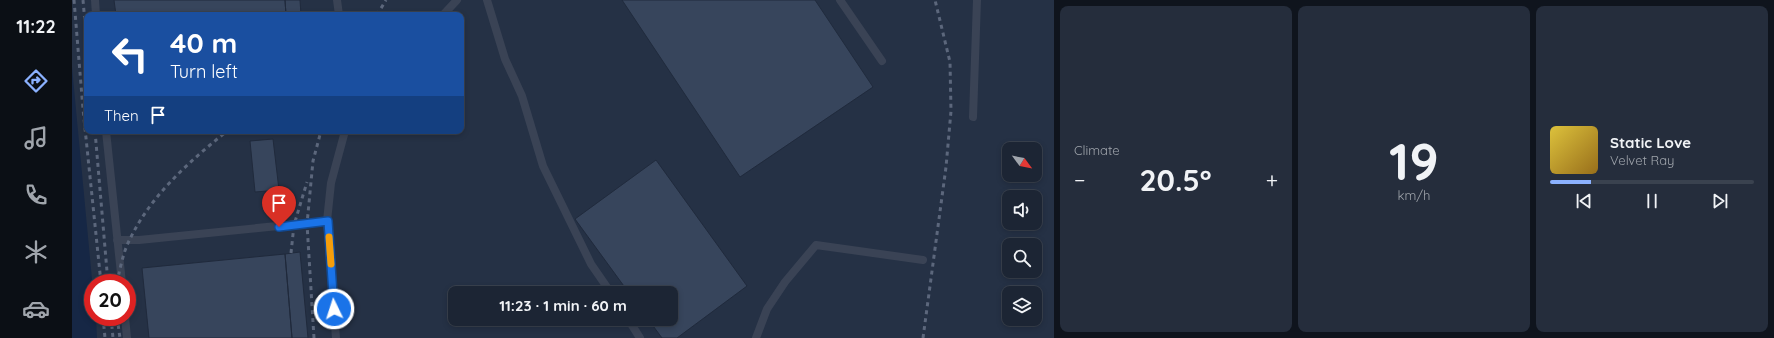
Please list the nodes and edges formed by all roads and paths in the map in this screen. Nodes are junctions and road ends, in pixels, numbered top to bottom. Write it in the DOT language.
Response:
graph roads {
  1 [pos="95,0"];
  2 [pos="337,0"];
  3 [pos="457,0"];
  4 [pos="487,0"];
  5 [pos="840,0"];
  6 [pos="977,0"];
  7 [pos="96,12"];
  8 [pos="339,12"];
  9 [pos="447,12"];
  10 [pos="882,61"];
  11 [pos="973,117"];
  12 [pos="106,134"];
  13 [pos="344,134"];
  14 [pos="328,221"];
  15 [pos="117,240"];
  16 [pos="923,260"];
  17 [pos="121,274"];
  18 [pos="605,286"];
  19 [pos="125,326"];
  20 [pos="632,326"];
  21 [pos="126,338"];
  22 [pos="336,338"];
  23 [pos="640,338"];
  24 [pos="756,338"];
  1 -- 7 [label="lane"];
  2 -- 8 [label="lane"];
  3 -- 9 [label="lane"];
  4 -- 18 [label="lane"];
  5 -- 10 [label="lane"];
  6 -- 11 [label="lane"];
  12 -- 15 [label="lane"];
  13 -- 14 [label="lane"];
  14 -- 15 [label="lane"];
  14 -- 22 [label="lane"];
  15 -- 17 [label="lane"];
  16 -- 24 [label="lane"];
  19 -- 21 [label="lane"];
  20 -- 23 [label="lane"];
}
